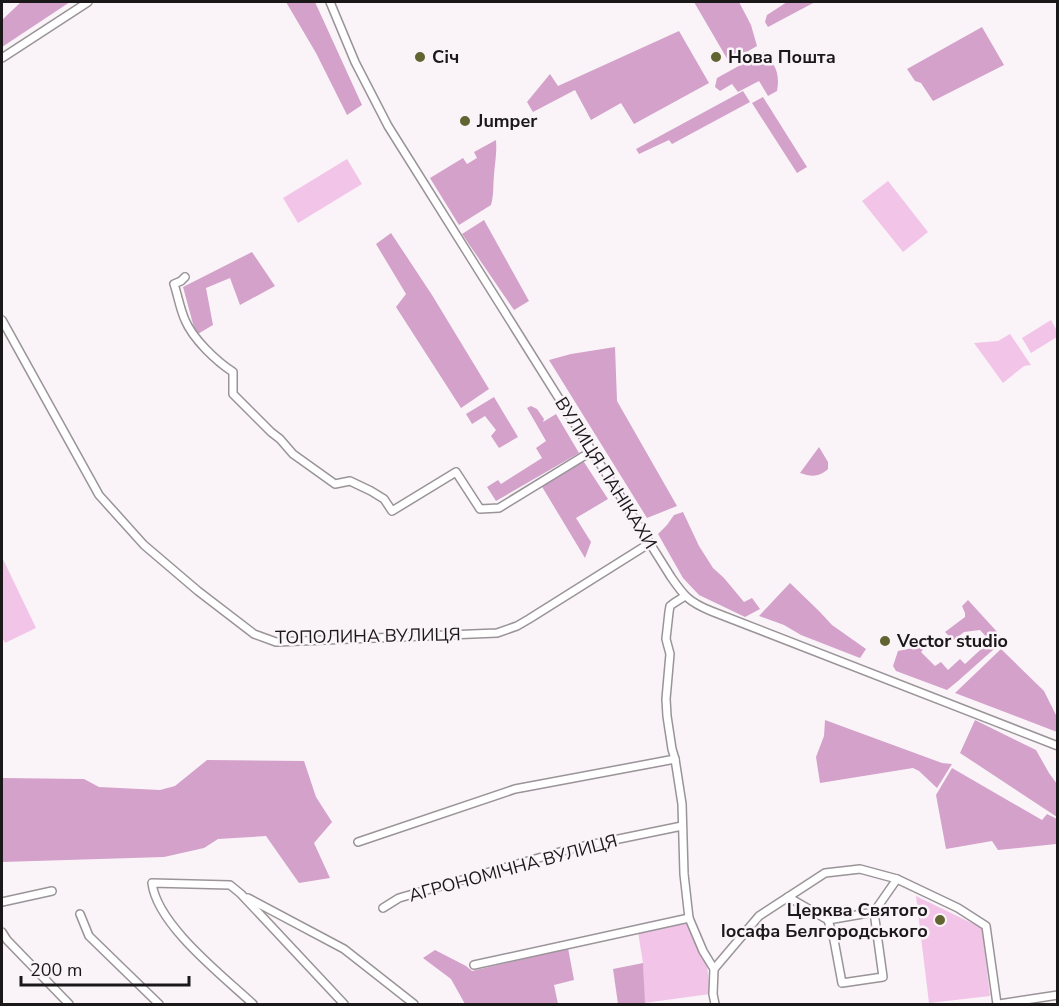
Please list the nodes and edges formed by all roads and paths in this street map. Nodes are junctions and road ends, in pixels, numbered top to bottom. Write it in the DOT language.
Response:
graph roads {
  1 [pos="88,2"];
  2 [pos="330,2"];
  3 [pos="2,58"];
  4 [pos="185,277"];
  5 [pos="2,320"];
  6 [pos="592,451"];
  7 [pos="650,543"];
  8 [pos="685,596"];
  9 [pos="1058,746"];
  10 [pos="675,759"];
  11 [pos="682,826"];
  12 [pos="358,842"];
  13 [pos="897,879"];
  14 [pos="52,891"];
  15 [pos="241,894"];
  16 [pos="788,897"];
  17 [pos="2,902"];
  18 [pos="382,908"];
  19 [pos="874,912"];
  20 [pos="80,914"];
  21 [pos="689,918"];
  22 [pos="828,920"];
  23 [pos="2,932"];
  24 [pos="474,965"];
  25 [pos="714,969"];
  26 [pos="1058,995"];
  27 [pos="69,1005"];
  28 [pos="159,1005"];
  29 [pos="253,1005"];
  30 [pos="345,1005"];
  31 [pos="414,1005"];
  32 [pos="715,1005"];
  33 [pos="998,1005"];
  1 -- 3 [label="street"];
  2 -- 6 [label="street, ВУЛИЦЯ ПАНІКАХИ"];
  4 -- 6 [label="street"];
  5 -- 7 [label="street, ТОПОЛИНА ВУЛИЦЯ"];
  6 -- 7 [label="street, ВУЛИЦЯ ПАНІКАХИ"];
  7 -- 8 [label="street, ВУЛИЦЯ ПАНІКАХИ"];
  8 -- 9 [label="street, ВУЛИЦЯ ПАНІКАХИ"];
  8 -- 10 [label="street"];
  10 -- 11 [label="street"];
  10 -- 12 [label="street"];
  11 -- 18 [label="street, АГРОНОМІЧНА ВУЛИЦЯ"];
  11 -- 21 [label="street"];
  13 -- 16 [label="street"];
  13 -- 19 [label="street"];
  13 -- 33 [label="street"];
  14 -- 17 [label="street"];
  15 -- 29 [label="street"];
  15 -- 30 [label="street"];
  15 -- 31 [label="street"];
  16 -- 22 [label="street"];
  16 -- 25 [label="street"];
  19 -- 22 [label="street"];
  19 -- 22 [label="street"];
  20 -- 28 [label="street"];
  21 -- 24 [label="street"];
  21 -- 25 [label="street"];
  23 -- 27 [label="street"];
  25 -- 32 [label="street"];
  26 -- 33 [label="street"];
}
